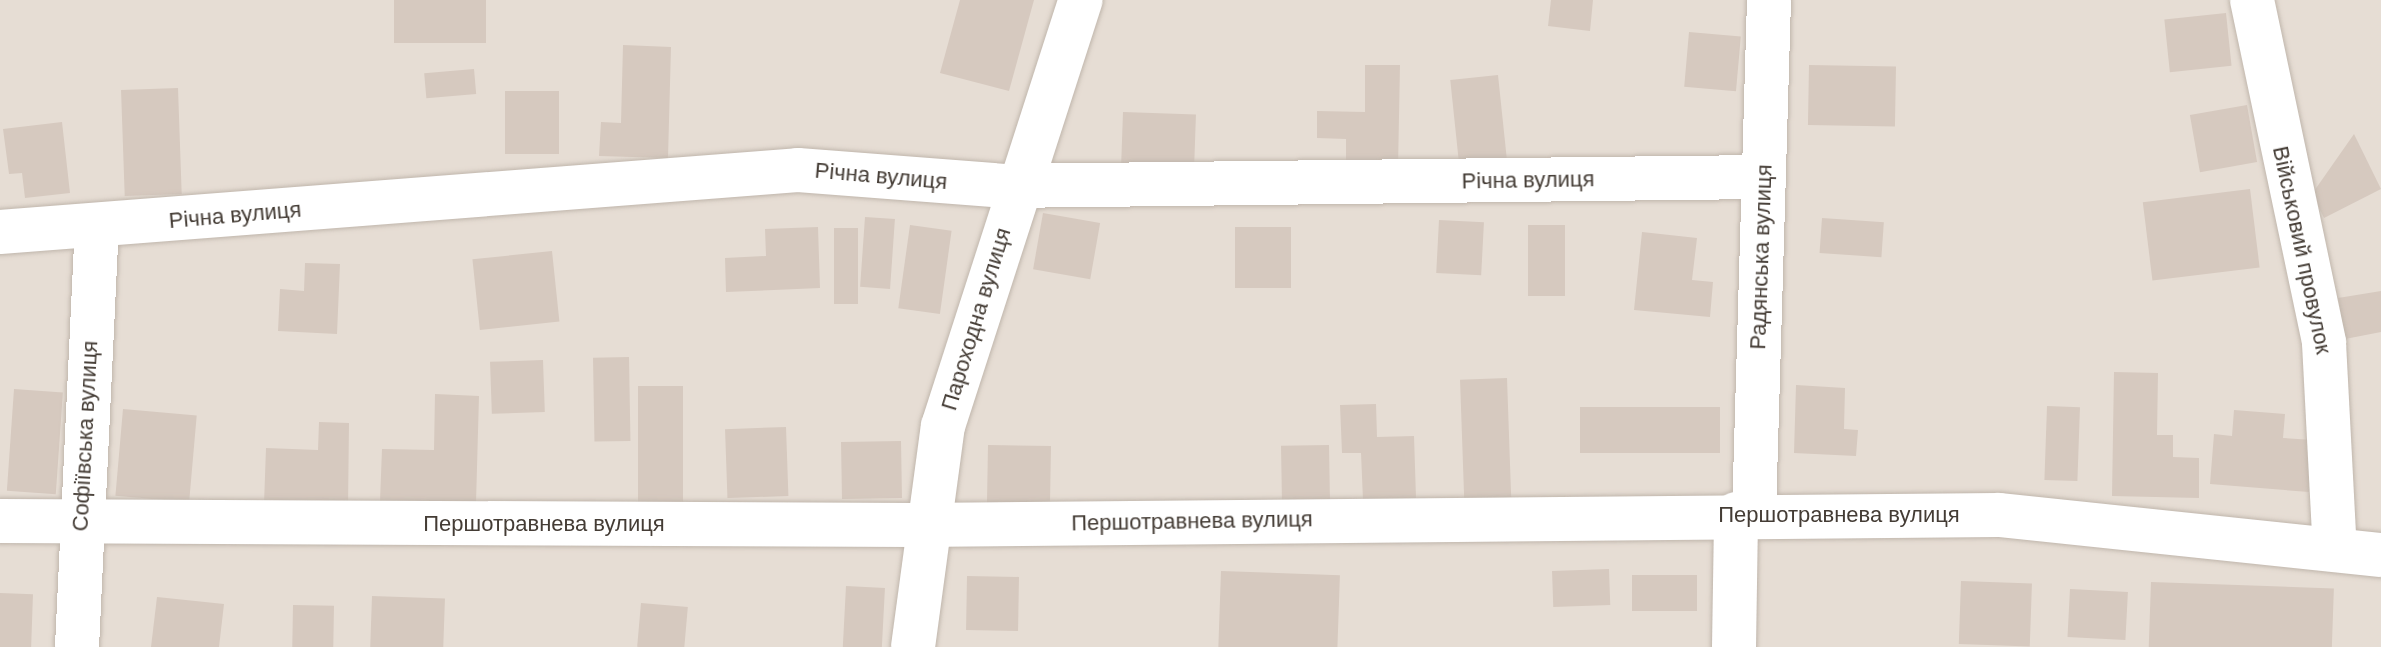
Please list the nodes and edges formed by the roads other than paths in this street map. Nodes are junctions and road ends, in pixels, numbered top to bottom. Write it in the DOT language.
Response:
graph roads {
  1 [pos="1081,0"];
  2 [pos="1769,0"];
  3 [pos="2252,0"];
  4 [pos="1763,177"];
  5 [pos="1016,186"];
  6 [pos="97,226"];
  7 [pos="0,232"];
  8 [pos="1745,514"];
  9 [pos="0,521"];
  10 [pos="80,523"];
  11 [pos="924,524"];
  12 [pos="2335,550"];
  13 [pos="2381,555"];
  14 [pos="77,647"];
  15 [pos="913,647"];
  16 [pos="1734,647"];
  1 -- 5 [label="street, Пароходна вулиця"];
  2 -- 4 [label="street, Радянська вулиця"];
  3 -- 12 [label="street, Військовий провулок"];
  4 -- 5 [label="street, Річна вулиця"];
  4 -- 8 [label="street, Радянська вулиця"];
  5 -- 6 [label="street, Річна вулиця"];
  5 -- 11 [label="street, Пароходна вулиця"];
  6 -- 7 [label="street, Річна вулиця"];
  6 -- 10 [label="street, Софіївська вулиця"];
  8 -- 11 [label="street, Першотравнева вулиця"];
  8 -- 12 [label="street, Першотравнева вулиця"];
  8 -- 16 [label="street, Радянська вулиця"];
  9 -- 10 [label="street, Першотравнева вулиця"];
  10 -- 11 [label="street, Першотравнева вулиця"];
  10 -- 14 [label="street, Софіївська вулиця"];
  11 -- 15 [label="street, Пароходна вулиця"];
  12 -- 13 [label="street, Першотравнева вулиця"];
}
